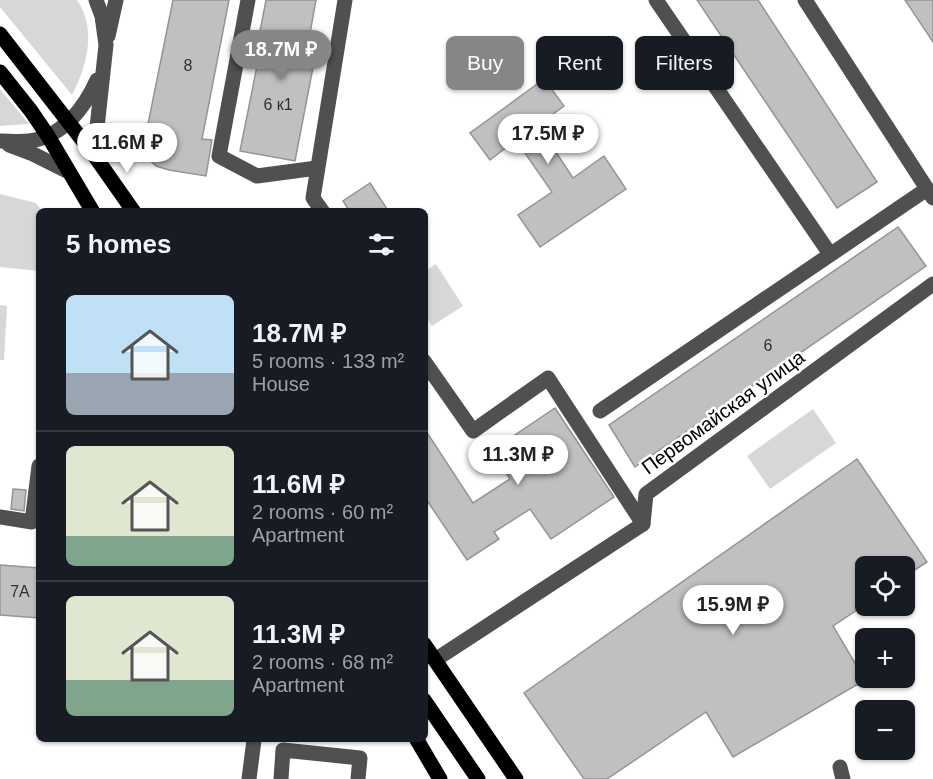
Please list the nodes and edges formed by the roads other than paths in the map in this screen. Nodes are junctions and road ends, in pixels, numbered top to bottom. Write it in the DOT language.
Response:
graph roads {
  1 [pos="96,0"];
  2 [pos="116,0"];
  3 [pos="248,0"];
  4 [pos="345,0"];
  5 [pos="656,0"];
  6 [pos="805,0"];
  7 [pos="0,34"];
  8 [pos="106,45"];
  9 [pos="103,67"];
  10 [pos="0,72"];
  11 [pos="68,123"];
  12 [pos="48,136"];
  13 [pos="0,142"];
  14 [pos="94,155"];
  15 [pos="318,168"];
  16 [pos="67,171"];
  17 [pos="930,193"];
  18 [pos="90,208"];
  19 [pos="131,208"];
  20 [pos="320,208"];
  21 [pos="830,254"];
  22 [pos="933,284"];
  23 [pos="428,367"];
  24 [pos="600,411"];
  25 [pos="36,490"];
  26 [pos="0,517"];
  27 [pos="643,524"];
  28 [pos="428,650"];
  29 [pos="435,660"];
  30 [pos="428,706"];
  31 [pos="254,742"];
  32 [pos="418,742"];
  33 [pos="319,747"];
  34 [pos="500,756"];
  35 [pos="249,779"];
  36 [pos="280,779"];
  37 [pos="358,779"];
  38 [pos="440,779"];
  39 [pos="478,779"];
  40 [pos="516,779"];
  41 [pos="522,779"];
  1 -- 8 [label="street"];
  2 -- 8 [label="street"];
  3 -- 15 [label="street"];
  4 -- 15 [label="street"];
  5 -- 21 [label="street"];
  6 -- 17 [label="street"];
  7 -- 11 [label="main road"];
  8 -- 9 [label="street"];
  9 -- 11 [label="street"];
  9 -- 14 [label="street"];
  10 -- 12 [label="main road"];
  11 -- 12 [label="street"];
  11 -- 14 [label="main road"];
  12 -- 13 [label="street"];
  12 -- 16 [label="main road"];
  13 -- 16 [label="street"];
  14 -- 19 [label="main road"];
  15 -- 20 [label="street"];
  16 -- 18 [label="main road"];
  17 -- 21 [label="street"];
  21 -- 24 [label="street"];
  22 -- 27 [label="street, Первомайская улица"];
  23 -- 27 [label="street"];
  25 -- 26 [label="street"];
  27 -- 29 [label="street"];
  28 -- 29 [label="main road"];
  29 -- 34 [label="main road"];
  30 -- 39 [label="main road"];
  31 -- 35 [label="street"];
  32 -- 38 [label="main road"];
  33 -- 36 [label="street"];
  33 -- 37 [label="street"];
  34 -- 40 [label="main road"];
  34 -- 41 [label="main road"];
}
